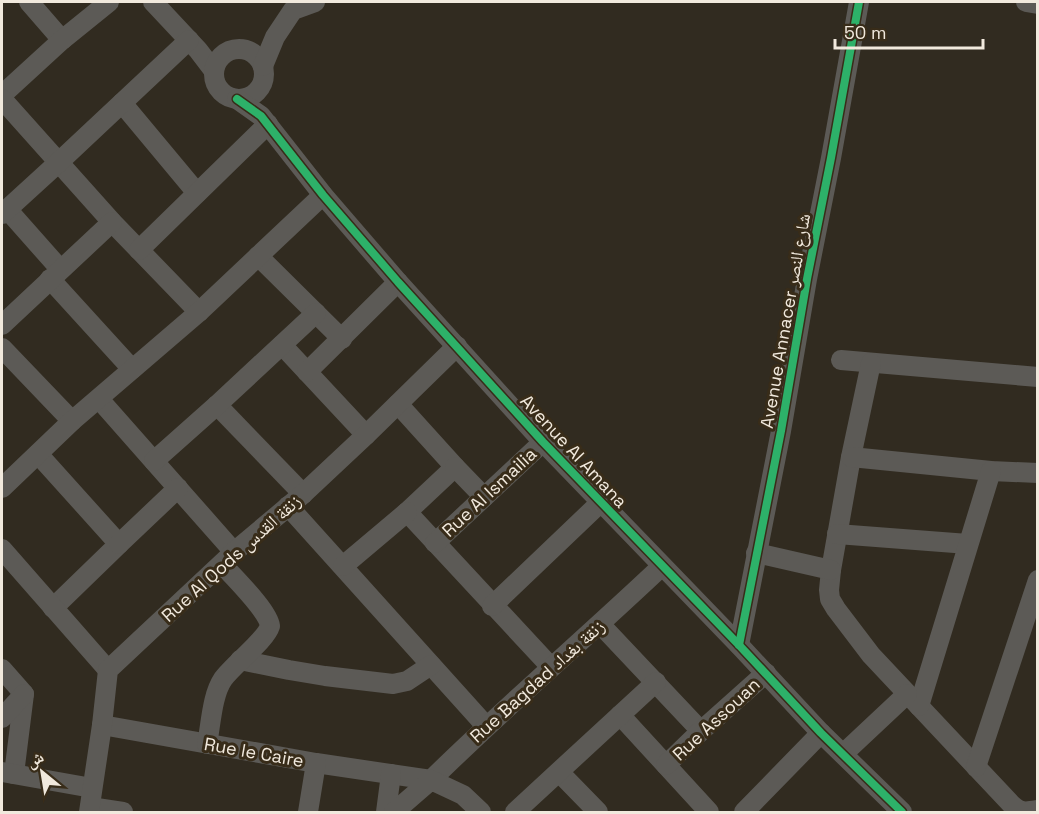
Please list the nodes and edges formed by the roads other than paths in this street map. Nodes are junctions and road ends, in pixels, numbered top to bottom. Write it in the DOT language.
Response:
graph roads {
  1 [pos="29,2"];
  2 [pos="109,2"];
  3 [pos="153,2"];
  4 [pos="315,2"];
  5 [pos="859,2"];
  6 [pos="1026,2"];
  7 [pos="1038,4"];
  8 [pos="294,5"];
  9 [pos="275,37"];
  10 [pos="62,40"];
  11 [pos="194,45"];
  12 [pos="227,58"];
  13 [pos="262,76"];
  14 [pos="2,97"];
  15 [pos="237,99"];
  16 [pos="122,103"];
  17 [pos="265,120"];
  18 [pos="59,162"];
  19 [pos="197,193"];
  20 [pos="323,195"];
  21 [pos="4,212"];
  22 [pos="112,222"];
  23 [pos="139,250"];
  24 [pos="258,256"];
  25 [pos="55,274"];
  26 [pos="398,282"];
  27 [pos="199,312"];
  28 [pos="316,313"];
  29 [pos="2,324"];
  30 [pos="342,339"];
  31 [pos="282,345"];
  32 [pos="457,346"];
  33 [pos="841,360"];
  34 [pos="6,362"];
  35 [pos="871,363"];
  36 [pos="132,369"];
  37 [pos="307,372"];
  38 [pos="1038,377"];
  39 [pos="99,399"];
  40 [pos="398,404"];
  41 [pos="217,405"];
  42 [pos="72,421"];
  43 [pos="366,435"];
  44 [pos="543,441"];
  45 [pos="38,453"];
  46 [pos="852,457"];
  47 [pos="154,461"];
  48 [pos="455,466"];
  49 [pos="991,471"];
  50 [pos="1038,473"];
  51 [pos="2,488"];
  52 [pos="178,488"];
  53 [pos="303,494"];
  54 [pos="484,497"];
  55 [pos="601,502"];
  56 [pos="288,506"];
  57 [pos="407,512"];
  58 [pos="837,534"];
  59 [pos="435,543"];
  60 [pos="119,544"];
  61 [pos="968,544"];
  62 [pos="2,549"];
  63 [pos="756,553"];
  64 [pos="228,558"];
  65 [pos="343,566"];
  66 [pos="662,566"];
  67 [pos="831,570"];
  68 [pos="1036,589"];
  69 [pos="492,606"];
  70 [pos="53,608"];
  71 [pos="600,624"];
  72 [pos="739,645"];
  73 [pos="240,660"];
  74 [pos="431,664"];
  75 [pos="551,667"];
  76 [pos="2,669"];
  77 [pos="108,670"];
  78 [pos="765,673"];
  79 [pos="656,682"];
  80 [pos="24,694"];
  81 [pos="913,700"];
  82 [pos="620,715"];
  83 [pos="2,718"];
  84 [pos="102,725"];
  85 [pos="486,726"];
  86 [pos="701,731"];
  87 [pos="821,733"];
  88 [pos="207,744"];
  89 [pos="843,754"];
  90 [pos="316,763"];
  91 [pos="666,765"];
  92 [pos="976,767"];
  93 [pos="559,772"];
  94 [pos="8,773"];
  95 [pos="399,776"];
  96 [pos="431,780"];
  97 [pos="90,803"];
  98 [pos="476,810"];
  99 [pos="1037,811"];
  100 [pos="123,813"];
  101 [pos="308,813"];
  102 [pos="386,813"];
  103 [pos="394,813"];
  104 [pos="515,813"];
  105 [pos="597,813"];
  106 [pos="709,813"];
  107 [pos="744,813"];
  108 [pos="902,813"];
  1 -- 10 [label="street"];
  2 -- 10 [label="street"];
  3 -- 11 [label="street, Avenue Al Amana"];
  4 -- 8 [label="street"];
  5 -- 63 [label="street, Avenue Annacer شارع النصر"];
  6 -- 7 [label="street"];
  8 -- 9 [label="street"];
  9 -- 12 [label="street"];
  9 -- 13 [label="street"];
  10 -- 14 [label="street"];
  11 -- 12 [label="street, Avenue Al Amana"];
  11 -- 16 [label="street"];
  12 -- 13 [label="street, Avenue Al Amana"];
  12 -- 15 [label="street, Avenue Al Amana"];
  13 -- 15 [label="street"];
  13 -- 17 [label="street"];
  14 -- 18 [label="street"];
  15 -- 17 [label="street, Avenue Al Amana"];
  16 -- 18 [label="street"];
  16 -- 19 [label="street"];
  17 -- 19 [label="street"];
  17 -- 20 [label="street, Avenue Al Amana"];
  18 -- 21 [label="street"];
  18 -- 22 [label="street"];
  19 -- 23 [label="street"];
  20 -- 24 [label="street"];
  20 -- 26 [label="street, Avenue Al Amana"];
  21 -- 25 [label="street"];
  22 -- 23 [label="street"];
  22 -- 25 [label="street"];
  23 -- 27 [label="street"];
  24 -- 27 [label="street"];
  24 -- 28 [label="street"];
  25 -- 29 [label="street"];
  25 -- 36 [label="street"];
  26 -- 30 [label="street"];
  26 -- 32 [label="street, Avenue Al Amana"];
  27 -- 36 [label="street"];
  28 -- 30 [label="street"];
  28 -- 31 [label="street"];
  30 -- 37 [label="street"];
  31 -- 37 [label="street"];
  31 -- 41 [label="street"];
  32 -- 40 [label="street, Rue Al Qods زنقة القدس"];
  32 -- 44 [label="street, Avenue Al Amana"];
  33 -- 35 [label="street"];
  34 -- 42 [label="street"];
  35 -- 38 [label="street"];
  35 -- 46 [label="street"];
  36 -- 39 [label="street"];
  37 -- 43 [label="street"];
  39 -- 42 [label="street"];
  39 -- 47 [label="street"];
  40 -- 43 [label="street, Rue Al Qods زنقة القدس"];
  40 -- 48 [label="street"];
  41 -- 47 [label="street"];
  41 -- 53 [label="street"];
  42 -- 45 [label="street"];
  43 -- 53 [label="street, Rue Al Qods زنقة القدس"];
  44 -- 54 [label="street, Rue Al Ismailia"];
  44 -- 55 [label="street, Avenue Al Amana"];
  45 -- 51 [label="street"];
  45 -- 60 [label="street"];
  46 -- 49 [label="street"];
  46 -- 58 [label="street"];
  47 -- 52 [label="street"];
  48 -- 54 [label="street"];
  48 -- 57 [label="street"];
  49 -- 50 [label="street"];
  49 -- 61 [label="street"];
  52 -- 60 [label="street"];
  52 -- 64 [label="street"];
  53 -- 56 [label="street, Rue Al Qods زنقة القدس"];
  54 -- 59 [label="street, Rue Al Ismailia"];
  55 -- 66 [label="street, Avenue Al Amana"];
  55 -- 69 [label="street"];
  56 -- 64 [label="street, Rue Al Qods زنقة القدس"];
  56 -- 65 [label="street"];
  57 -- 59 [label="street"];
  57 -- 65 [label="street"];
  58 -- 61 [label="street"];
  58 -- 67 [label="street"];
  59 -- 69 [label="street"];
  60 -- 70 [label="street"];
  61 -- 81 [label="street"];
  62 -- 70 [label="street"];
  63 -- 67 [label="street"];
  63 -- 72 [label="street, Avenue Annacer شارع النصر"];
  64 -- 73 [label="street"];
  64 -- 77 [label="street, Rue Al Qods زنقة القدس"];
  65 -- 74 [label="street"];
  66 -- 71 [label="street, Rue Bagdad زنقة بغداد"];
  66 -- 72 [label="street, Avenue Al Amana"];
  67 -- 81 [label="street"];
  68 -- 92 [label="street"];
  69 -- 75 [label="street"];
  70 -- 77 [label="street"];
  71 -- 75 [label="street, Rue Bagdad زنقة بغداد"];
  71 -- 79 [label="street"];
  72 -- 78 [label="street, Avenue Al Amana"];
  73 -- 74 [label="street"];
  73 -- 88 [label="street"];
  74 -- 85 [label="street"];
  75 -- 85 [label="street, Rue Bagdad زنقة بغداد"];
  76 -- 80 [label="street"];
  77 -- 84 [label="street"];
  78 -- 86 [label="street, Rue Assouan"];
  78 -- 87 [label="street, Avenue Al Amana"];
  79 -- 82 [label="street"];
  79 -- 86 [label="street"];
  80 -- 83 [label="street"];
  80 -- 94 [label="street"];
  81 -- 89 [label="street"];
  81 -- 92 [label="street"];
  82 -- 91 [label="street"];
  82 -- 93 [label="street"];
  84 -- 88 [label="street, Rue le Caire"];
  84 -- 97 [label="street"];
  85 -- 96 [label="street, Rue Bagdad زنقة بغداد"];
  86 -- 91 [label="street, Rue Assouan"];
  87 -- 89 [label="street, Avenue Al Amana"];
  87 -- 107 [label="street"];
  88 -- 90 [label="street, Rue le Caire"];
  89 -- 108 [label="street, Avenue Al Amana"];
  90 -- 95 [label="street, Rue le Caire"];
  90 -- 101 [label="street"];
  91 -- 106 [label="street"];
  92 -- 99 [label="street"];
  93 -- 104 [label="street"];
  93 -- 105 [label="street"];
  94 -- 97 [label="street"];
  95 -- 96 [label="street"];
  95 -- 102 [label="street"];
  96 -- 98 [label="street"];
  96 -- 103 [label="street, Rue Bagdad زنقة بغداد"];
  97 -- 100 [label="street"];
}
